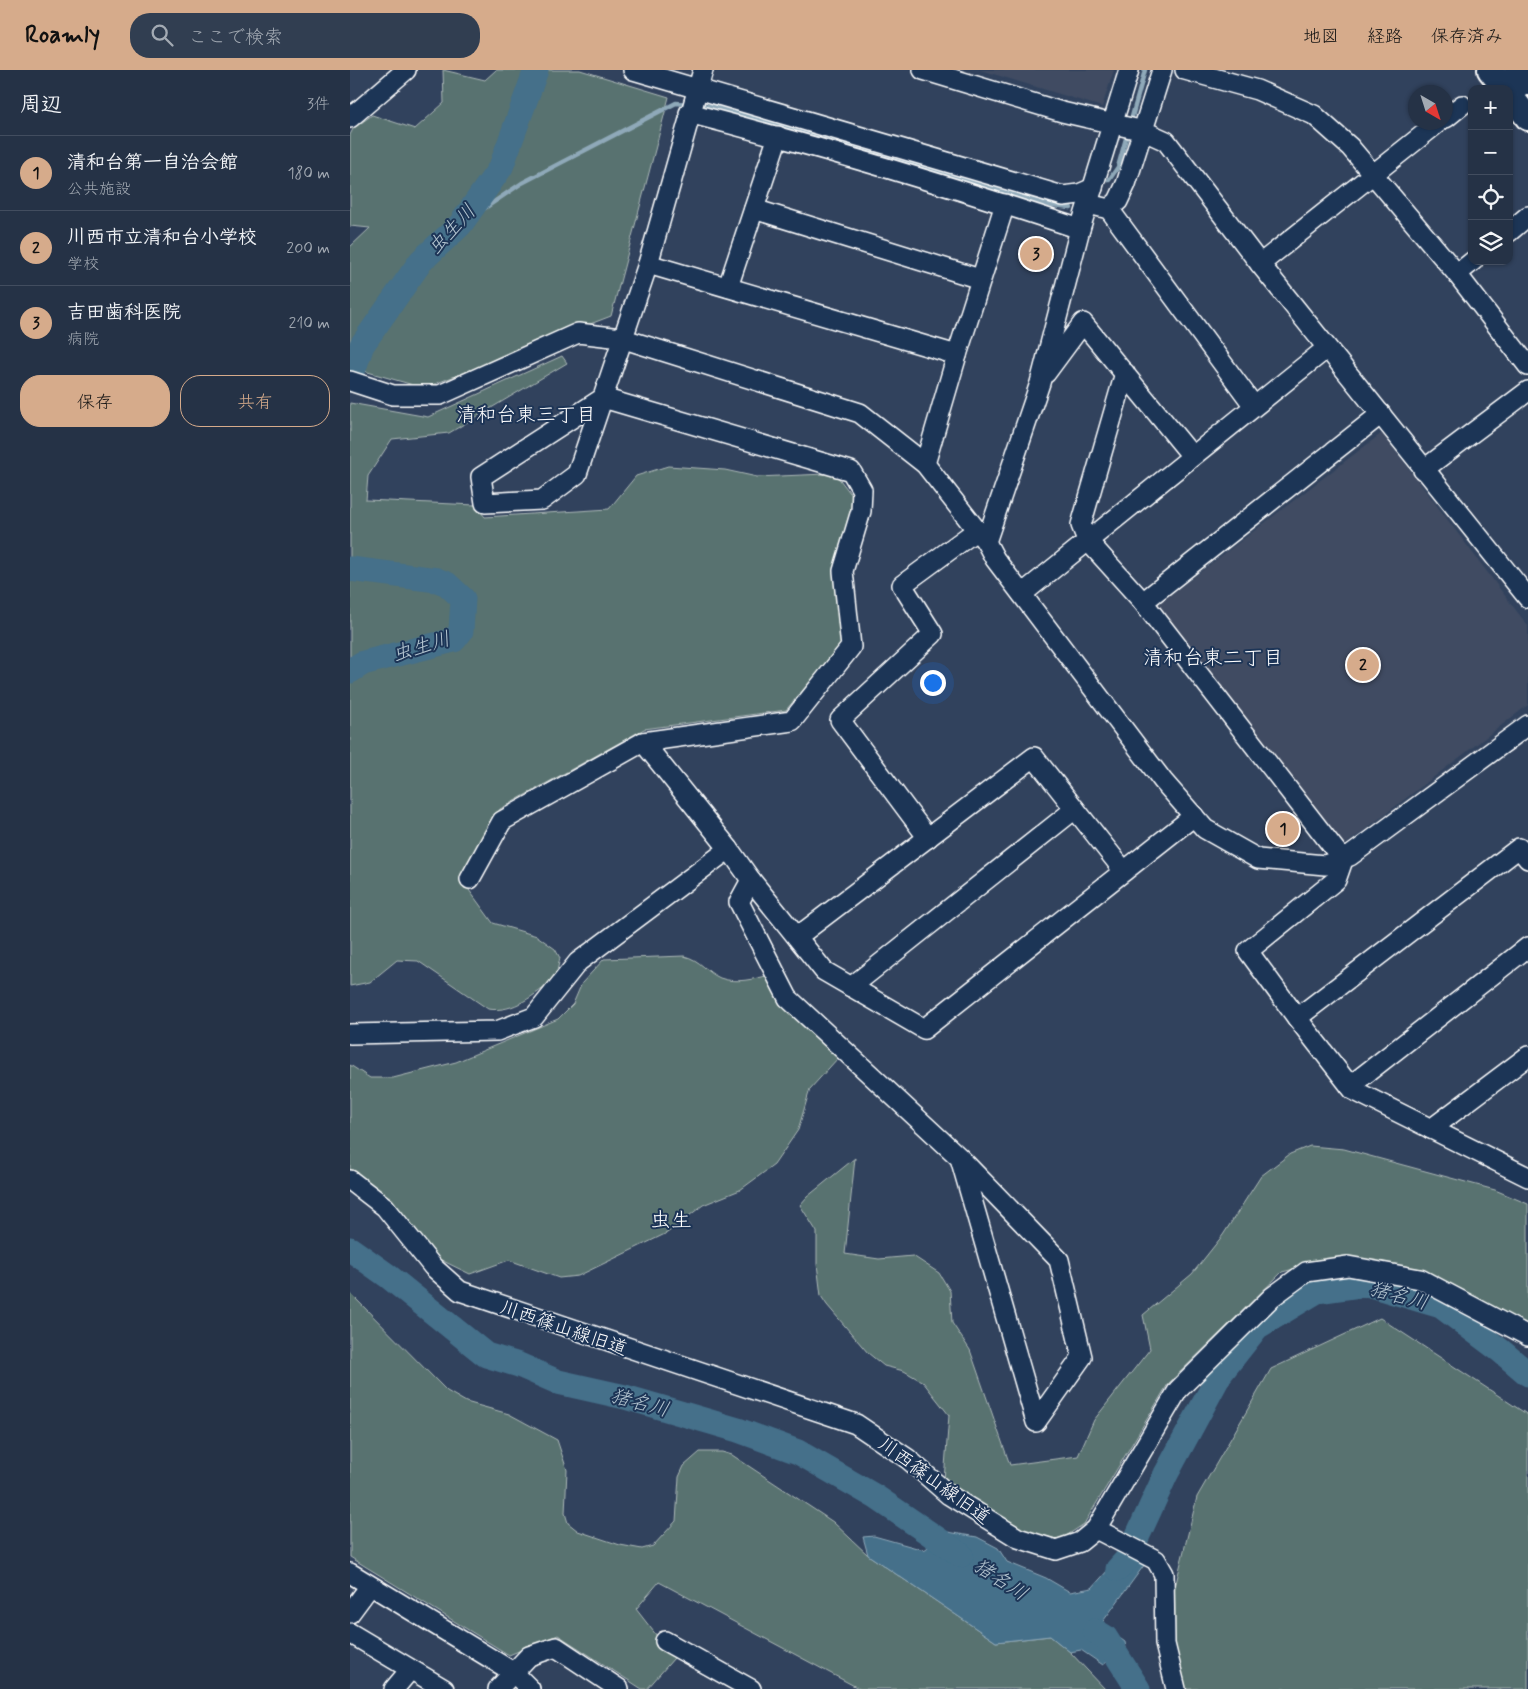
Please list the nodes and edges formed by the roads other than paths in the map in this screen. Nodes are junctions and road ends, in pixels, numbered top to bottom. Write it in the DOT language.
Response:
graph roads {
  1 [pos="406,70"];
  2 [pos="633,70"];
  3 [pos="703,70"];
  4 [pos="923,70"];
  5 [pos="1129,70"];
  6 [pos="1162,70"];
  7 [pos="1186,70"];
  8 [pos="1490,70"];
  9 [pos="1519,83"];
  10 [pos="693,101"];
  11 [pos="1462,105"];
  12 [pos="1453,112"];
  13 [pos="350,118"];
  14 [pos="1528,118"];
  15 [pos="1129,127"];
  16 [pos="1429,130"];
  17 [pos="778,136"];
  18 [pos="1373,174"];
  19 [pos="1091,196"];
  20 [pos="1005,204"];
  21 [pos="754,209"];
  22 [pos="1109,209"];
  23 [pos="1528,216"];
  24 [pos="1080,229"];
  25 [pos="1513,229"];
  26 [pos="648,264"];
  27 [pos="1260,264"];
  28 [pos="1468,265"];
  29 [pos="1457,274"];
  30 [pos="980,279"];
  31 [pos="728,287"];
  32 [pos="622,339"];
  33 [pos="1327,348"];
  34 [pos="957,355"];
  35 [pos="1528,366"];
  36 [pos="1125,373"];
  37 [pos="350,381"];
  38 [pos="1040,382"];
  39 [pos="1528,391"];
  40 [pos="602,398"];
  41 [pos="1254,406"];
  42 [pos="1381,414"];
  43 [pos="1192,456"];
  44 [pos="925,464"];
  45 [pos="1423,470"];
  46 [pos="981,536"];
  47 [pos="1087,540"];
  48 [pos="1022,594"];
  49 [pos="1528,598"];
  50 [pos="1142,602"];
  51 [pos="1528,725"];
  52 [pos="643,742"];
  53 [pos="1075,809"];
  54 [pos="1194,816"];
  55 [pos="928,838"];
  56 [pos="729,849"];
  57 [pos="1525,850"];
  58 [pos="1343,860"];
  59 [pos="1124,871"];
  60 [pos="470,879"];
  61 [pos="751,880"];
  62 [pos="797,937"];
  63 [pos="1528,947"];
  64 [pos="851,987"];
  65 [pos="1297,1018"];
  66 [pos="350,1034"];
  67 [pos="1528,1056"];
  68 [pos="1350,1086"];
  69 [pos="1431,1129"];
  70 [pos="960,1158"];
  71 [pos="1525,1171"];
  72 [pos="350,1180"];
  73 [pos="1528,1336"];
  74 [pos="1101,1531"];
  75 [pos="350,1573"];
  76 [pos="370,1586"];
  77 [pos="350,1612"];
  78 [pos="350,1633"];
  79 [pos="665,1641"];
  80 [pos="410,1670"];
  81 [pos="513,1672"];
  82 [pos="394,1689"];
  83 [pos="444,1689"];
  84 [pos="498,1689"];
  85 [pos="530,1689"];
  86 [pos="619,1689"];
  87 [pos="751,1689"];
  88 [pos="1176,1689"];
  1 -- 13 [label="street"];
  2 -- 10 [label="street"];
  3 -- 10 [label="street"];
  4 -- 15 [label="street"];
  5 -- 15 [label="street"];
  6 -- 15 [label="street"];
  7 -- 18 [label="street"];
  8 -- 9 [label="main road"];
  9 -- 14 [label="main road"];
  10 -- 17 [label="street"];
  10 -- 19 [label="street"];
  10 -- 26 [label="street"];
  11 -- 12 [label="street"];
  15 -- 19 [label="street"];
  15 -- 22 [label="street"];
  15 -- 27 [label="street"];
  16 -- 18 [label="street"];
  17 -- 20 [label="street"];
  17 -- 21 [label="street"];
  18 -- 27 [label="street"];
  18 -- 29 [label="street"];
  19 -- 22 [label="street"];
  19 -- 24 [label="street"];
  20 -- 24 [label="street"];
  20 -- 30 [label="street"];
  21 -- 30 [label="street"];
  21 -- 31 [label="street"];
  22 -- 41 [label="street"];
  23 -- 25 [label="street"];
  24 -- 38 [label="street"];
  26 -- 31 [label="street"];
  26 -- 32 [label="street"];
  27 -- 33 [label="street"];
  28 -- 29 [label="street"];
  29 -- 35 [label="street"];
  30 -- 34 [label="street"];
  31 -- 34 [label="street"];
  32 -- 37 [label="street"];
  32 -- 40 [label="street"];
  32 -- 44 [label="street"];
  33 -- 41 [label="street"];
  33 -- 42 [label="street"];
  34 -- 44 [label="street"];
  36 -- 38 [label="street"];
  36 -- 43 [label="street"];
  36 -- 47 [label="street"];
  38 -- 46 [label="street"];
  39 -- 45 [label="street"];
  40 -- 40 [label="street"];
  40 -- 52 [label="street"];
  41 -- 43 [label="street"];
  42 -- 45 [label="street"];
  42 -- 50 [label="street"];
  43 -- 47 [label="street"];
  44 -- 46 [label="street"];
  45 -- 49 [label="street"];
  46 -- 48 [label="street"];
  46 -- 55 [label="street"];
  47 -- 48 [label="street"];
  47 -- 50 [label="street"];
  48 -- 54 [label="street"];
  50 -- 58 [label="street"];
  51 -- 58 [label="street"];
  52 -- 56 [label="street"];
  52 -- 60 [label="street"];
  53 -- 55 [label="street"];
  53 -- 59 [label="street"];
  53 -- 64 [label="street"];
  54 -- 58 [label="street"];
  54 -- 59 [label="street"];
  55 -- 62 [label="street"];
  56 -- 61 [label="street"];
  56 -- 66 [label="street"];
  57 -- 65 [label="street"];
  58 -- 65 [label="street"];
  59 -- 64 [label="street"];
  61 -- 62 [label="street"];
  61 -- 70 [label="street"];
  62 -- 64 [label="street"];
  63 -- 68 [label="street"];
  65 -- 68 [label="street"];
  67 -- 69 [label="street"];
  68 -- 69 [label="street"];
  69 -- 71 [label="street"];
  70 -- 70 [label="street"];
  72 -- 74 [label="street, 川西篠山線旧道"];
  73 -- 74 [label="street, 川西篠山線旧道"];
  74 -- 88 [label="street"];
  75 -- 76 [label="street"];
  76 -- 77 [label="street"];
  76 -- 81 [label="street"];
  78 -- 80 [label="street"];
  79 -- 87 [label="street"];
  80 -- 82 [label="street"];
  80 -- 83 [label="street"];
  81 -- 84 [label="street"];
  81 -- 85 [label="street"];
  81 -- 86 [label="street"];
}
